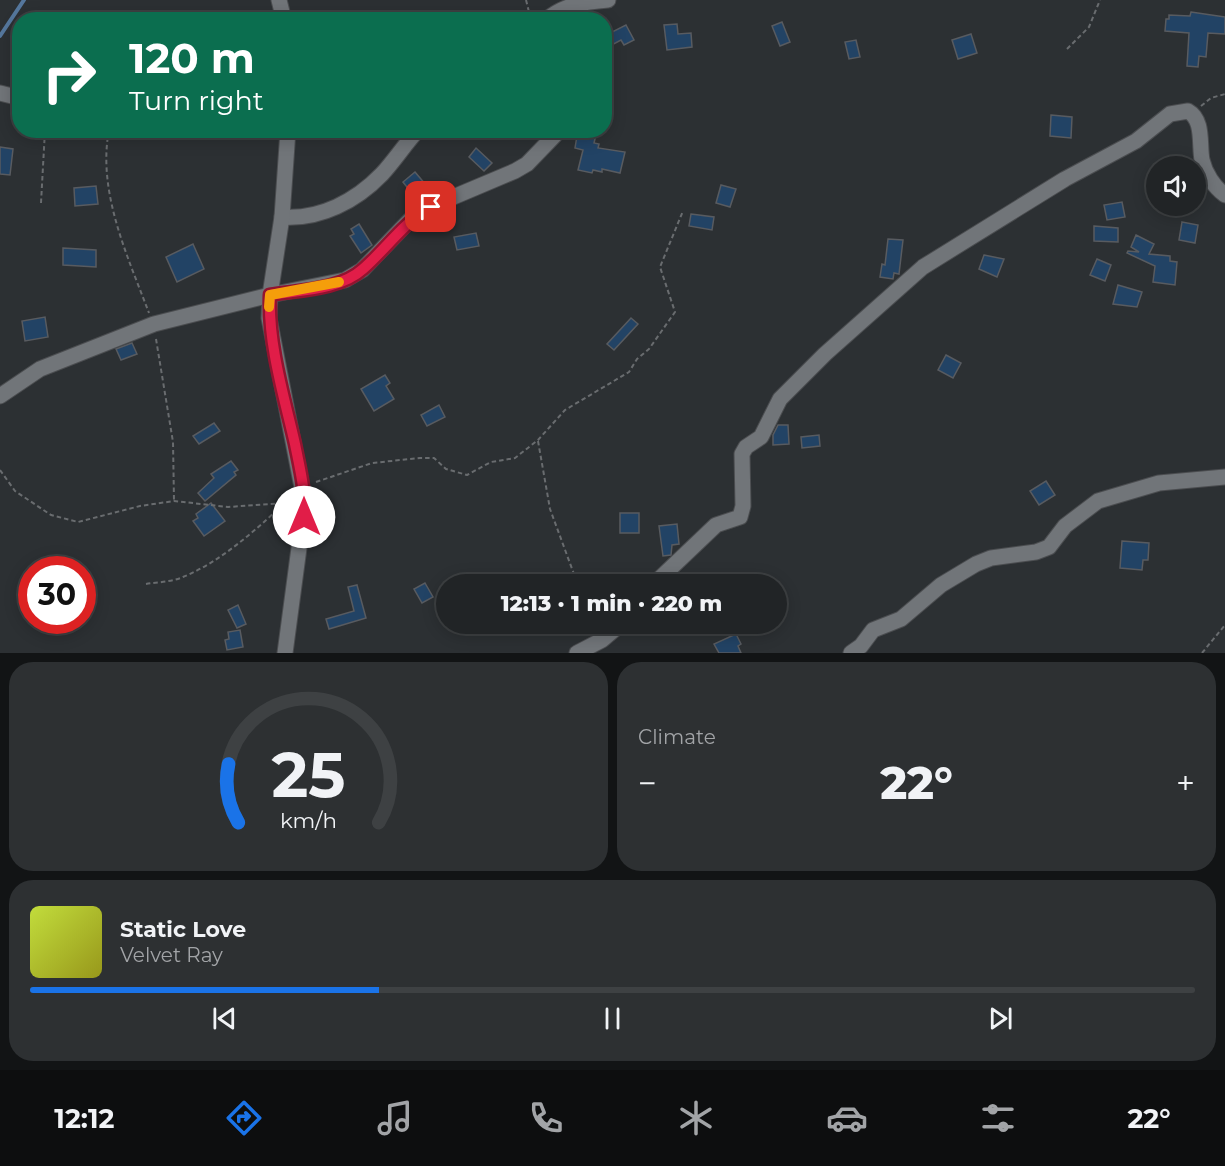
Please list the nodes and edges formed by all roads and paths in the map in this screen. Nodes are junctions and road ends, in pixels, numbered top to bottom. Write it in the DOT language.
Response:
graph roads {
  1 [pos="608,0"];
  2 [pos="1100,0"];
  3 [pos="558,12"];
  4 [pos="1067,49"];
  5 [pos="1225,94"];
  6 [pos="1192,114"];
  7 [pos="45,138"];
  8 [pos="109,138"];
  9 [pos="287,138"];
  10 [pos="412,138"];
  11 [pos="552,138"];
  12 [pos="1225,195"];
  13 [pos="41,203"];
  14 [pos="683,211"];
  15 [pos="282,217"];
  16 [pos="270,295"];
  17 [pos="154,324"];
  18 [pos="0,396"];
  19 [pos="538,440"];
  20 [pos="0,470"];
  21 [pos="1225,477"];
  22 [pos="304,486"];
  23 [pos="174,501"];
  24 [pos="285,502"];
  25 [pos="574,574"];
  26 [pos="665,574"];
  27 [pos="146,584"];
  28 [pos="1225,625"];
  29 [pos="609,634"];
  30 [pos="285,653"];
  31 [pos="576,653"];
  32 [pos="851,653"];
  33 [pos="1202,653"];
  1 -- 3 [label="street"];
  2 -- 4 [label="path"];
  5 -- 6 [label="path"];
  6 -- 12 [label="street"];
  6 -- 26 [label="street"];
  7 -- 13 [label="path"];
  8 -- 17 [label="path"];
  9 -- 15 [label="street"];
  10 -- 15 [label="street"];
  11 -- 16 [label="street"];
  14 -- 19 [label="path"];
  15 -- 16 [label="street"];
  16 -- 17 [label="street"];
  16 -- 22 [label="street"];
  17 -- 18 [label="street"];
  17 -- 23 [label="path"];
  19 -- 22 [label="path"];
  19 -- 25 [label="path"];
  20 -- 23 [label="path"];
  21 -- 32 [label="street"];
  22 -- 24 [label="path"];
  22 -- 30 [label="street"];
  23 -- 24 [label="path"];
  24 -- 27 [label="path"];
  28 -- 33 [label="path"];
  29 -- 31 [label="street"];
}
